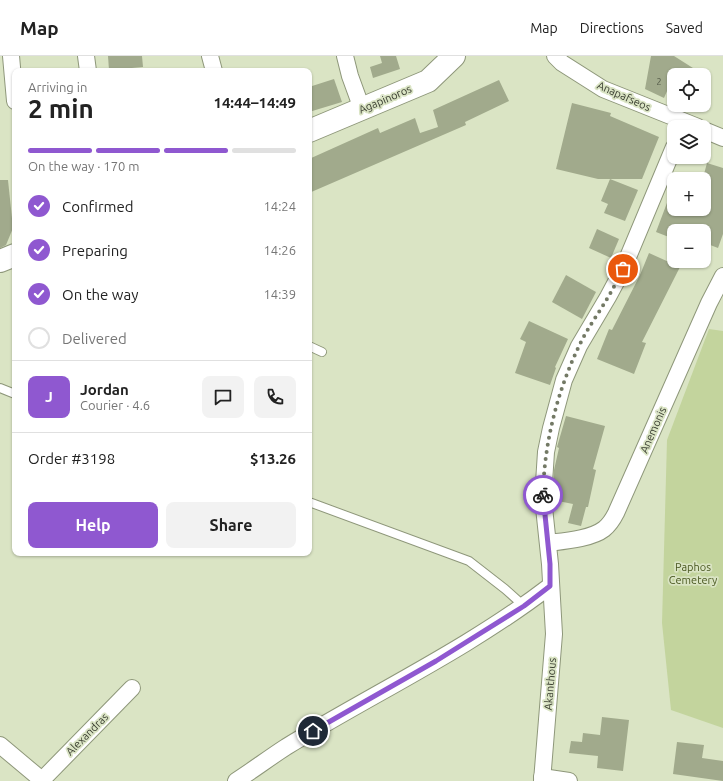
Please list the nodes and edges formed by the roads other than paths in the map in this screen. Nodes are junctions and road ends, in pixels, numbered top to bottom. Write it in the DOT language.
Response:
graph roads {
  1 [pos="11,56"];
  2 [pos="86,56"];
  3 [pos="210,56"];
  4 [pos="345,56"];
  5 [pos="454,56"];
  6 [pos="555,56"];
  7 [pos="12,68"];
  8 [pos="88,68"];
  9 [pos="213,68"];
  10 [pos="362,109"];
  11 [pos="676,120"];
  12 [pos="312,130"];
  13 [pos="711,133"];
  14 [pos="723,138"];
  15 [pos="667,164"];
  16 [pos="12,256"];
  17 [pos="0,261"];
  18 [pos="723,276"];
  19 [pos="312,347"];
  20 [pos="322,352"];
  21 [pos="0,388"];
  22 [pos="12,393"];
  23 [pos="312,503"];
  24 [pos="548,543"];
  25 [pos="550,586"];
  26 [pos="524,606"];
  27 [pos="132,688"];
  28 [pos="0,745"];
  29 [pos="542,779"];
  30 [pos="42,780"];
  31 [pos="236,781"];
  32 [pos="569,781"];
  1 -- 7 [label="street"];
  2 -- 8 [label="street"];
  3 -- 9 [label="street"];
  4 -- 10 [label="street"];
  5 -- 10 [label="main road, Agapinoros"];
  6 -- 11 [label="street, Anapafseos"];
  10 -- 12 [label="main road, Agapinoros"];
  13 -- 14 [label="street"];
  15 -- 24 [label="street, Akanthous"];
  16 -- 17 [label="main road"];
  18 -- 24 [label="street, Anemonis"];
  19 -- 20 [label="lane"];
  21 -- 22 [label="lane"];
  23 -- 26 [label="lane"];
  24 -- 25 [label="street, Akanthous"];
  25 -- 26 [label="street"];
  25 -- 29 [label="street, Akanthous"];
  26 -- 31 [label="street"];
  27 -- 30 [label="street, Alexandras"];
  28 -- 30 [label="street"];
  29 -- 32 [label="street"];
}
